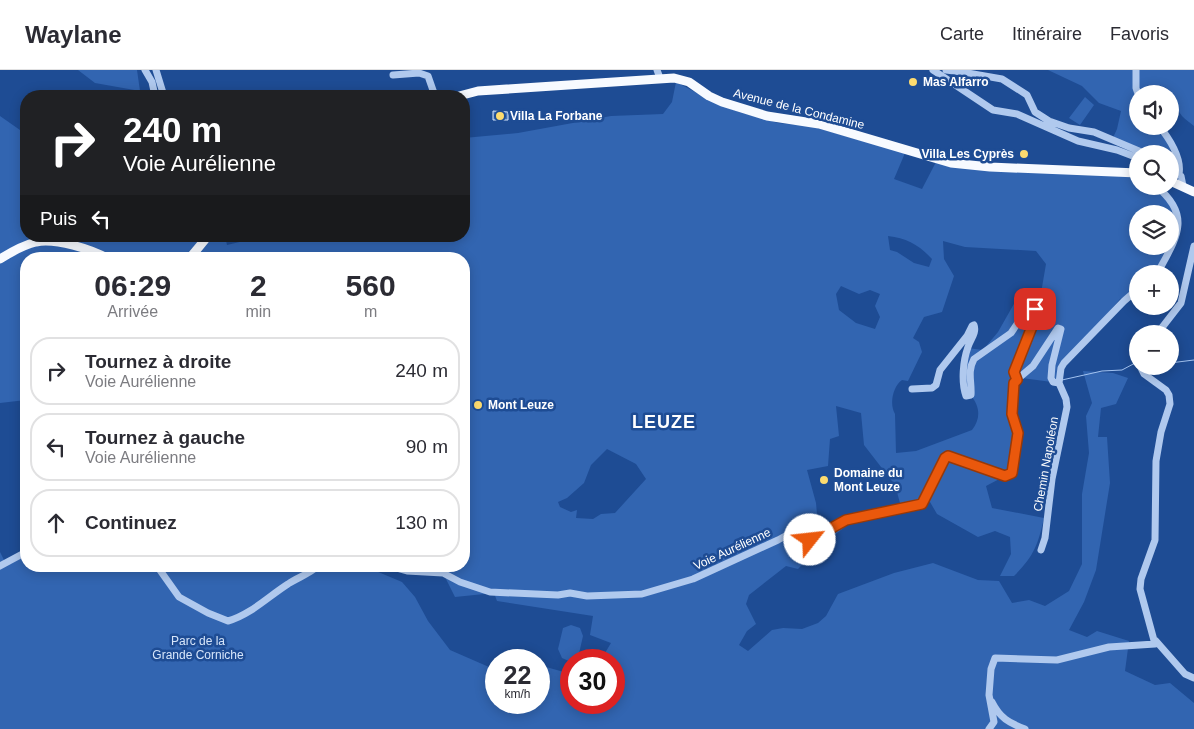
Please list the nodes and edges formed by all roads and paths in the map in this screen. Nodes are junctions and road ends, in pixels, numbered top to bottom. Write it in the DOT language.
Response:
graph roads {
  1 [pos="145,70"];
  2 [pos="156,70"];
  3 [pos="933,70"];
  4 [pos="946,70"];
  5 [pos="1136,70"];
  6 [pos="961,71"];
  7 [pos="659,74"];
  8 [pos="393,75"];
  9 [pos="1136,85"];
  10 [pos="154,90"];
  11 [pos="162,90"];
  12 [pos="433,90"];
  13 [pos="470,93"];
  14 [pos="1129,147"];
  15 [pos="1129,155"];
  16 [pos="1179,164"];
  17 [pos="1129,173"];
  18 [pos="1179,174"];
  19 [pos="1179,185"];
  20 [pos="1182,186"];
  21 [pos="1194,192"];
  22 [pos="1167,195"];
  23 [pos="34,242"];
  24 [pos="54,242"];
  25 [pos="203,242"];
  26 [pos="1194,246"];
  27 [pos="97,252"];
  28 [pos="195,252"];
  29 [pos="0,258"];
  30 [pos="1162,265"];
  31 [pos="1129,297"];
  32 [pos="1164,325"];
  33 [pos="1145,375"];
  34 [pos="1017,380"];
  35 [pos="1059,383"];
  36 [pos="912,389"];
  37 [pos="1041,550"];
  38 [pos="20,555"];
  39 [pos="0,566"];
  40 [pos="161,572"];
  41 [pos="311,572"];
  42 [pos="425,572"];
  43 [pos="1156,640"];
  44 [pos="1194,678"];
  45 [pos="989,700"];
  46 [pos="989,729"];
  47 [pos="1025,729"];
  1 -- 10 [label="street"];
  2 -- 11 [label="street"];
  3 -- 15 [label="street"];
  4 -- 6 [label="street"];
  5 -- 9 [label="street"];
  6 -- 14 [label="street"];
  7 -- 13 [label="main road, Avenue de la Condamine"];
  7 -- 17 [label="main road, Avenue de la Condamine"];
  8 -- 12 [label="street"];
  16 -- 18 [label="street"];
  18 -- 20 [label="street"];
  19 -- 20 [label="main road"];
  20 -- 21 [label="main road"];
  22 -- 30 [label="street"];
  23 -- 29 [label="main road"];
  24 -- 27 [label="main road"];
  25 -- 28 [label="main road"];
  26 -- 32 [label="street"];
  31 -- 35 [label="street"];
  33 -- 43 [label="street"];
  34 -- 35 [label="street, Chemin Napoléon"];
  34 -- 36 [label="street"];
  34 -- 42 [label="street, Voie Aurélienne"];
  35 -- 37 [label="street, Chemin Napoléon"];
  38 -- 39 [label="street"];
  40 -- 41 [label="street"];
  43 -- 44 [label="street"];
  43 -- 45 [label="street"];
  45 -- 46 [label="street"];
  45 -- 47 [label="street"];
}
